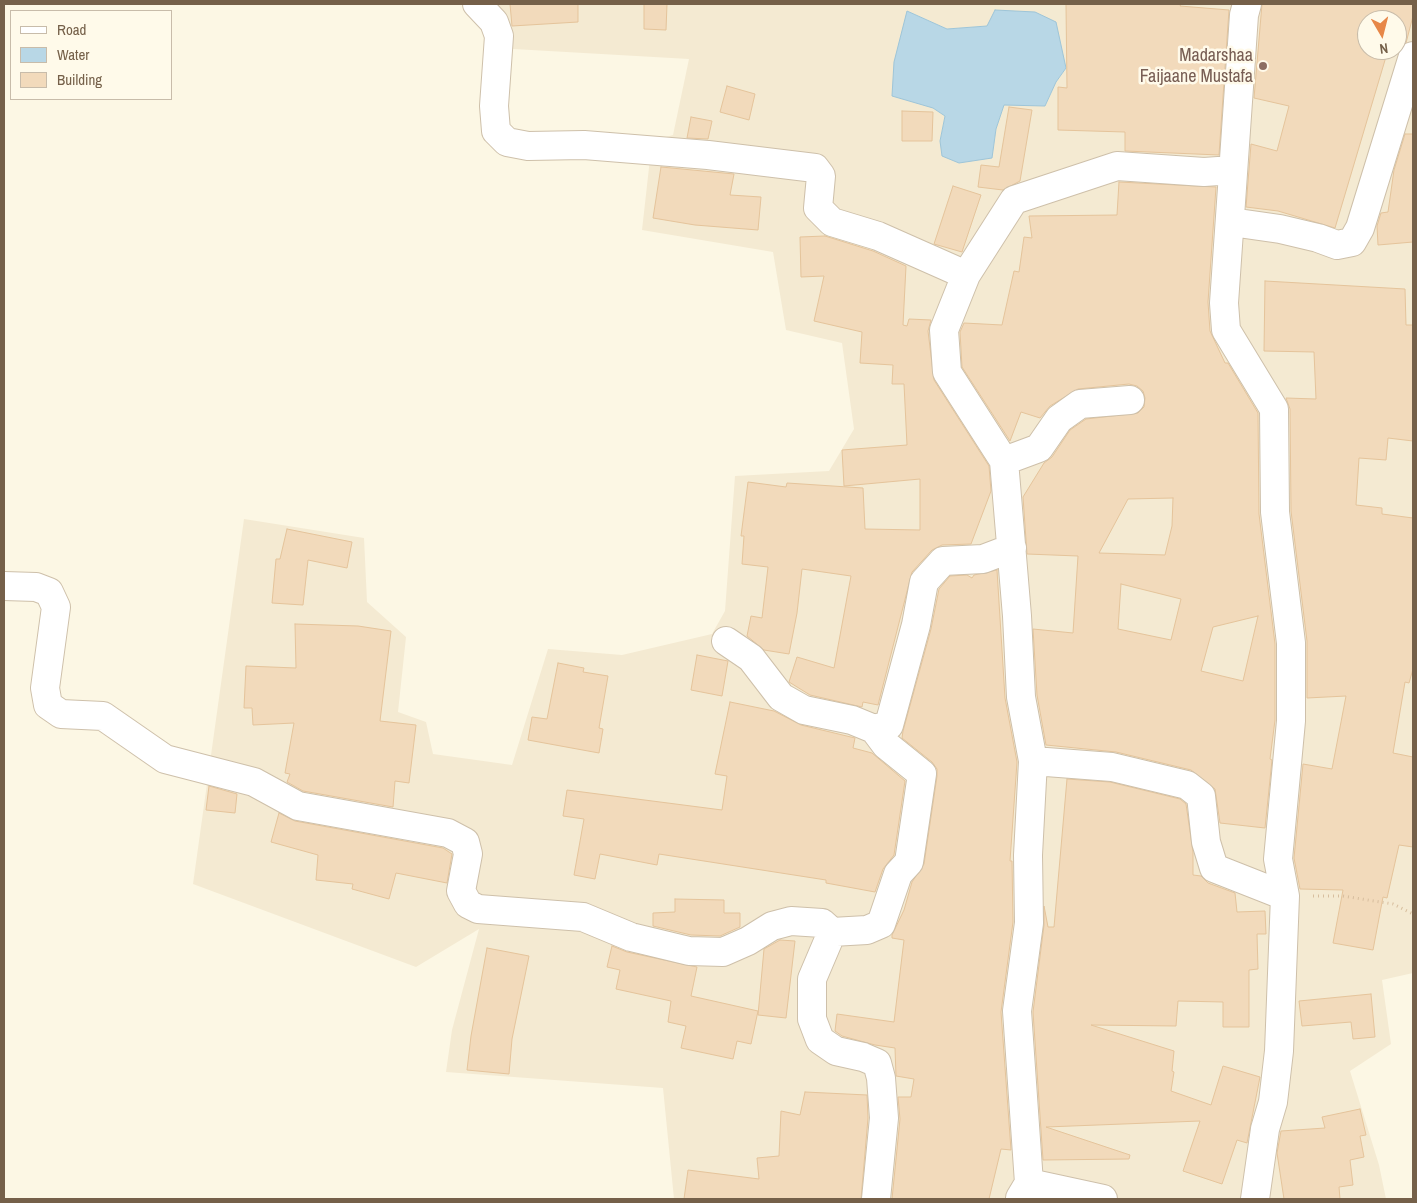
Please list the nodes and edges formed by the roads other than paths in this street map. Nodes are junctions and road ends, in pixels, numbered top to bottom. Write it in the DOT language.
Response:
graph roads {
  1 [pos="477,4"];
  2 [pos="1247,4"];
  3 [pos="1412,66"];
  4 [pos="1232,170"];
  5 [pos="1231,222"];
  6 [pos="966,275"];
  7 [pos="1130,400"];
  8 [pos="1004,461"];
  9 [pos="1012,548"];
  10 [pos="4,586"];
  11 [pos="726,641"];
  12 [pos="874,730"];
  13 [pos="1033,761"];
  14 [pos="1285,896"];
  15 [pos="832,932"];
  16 [pos="1024,1191"];
  17 [pos="876,1199"];
  18 [pos="1103,1199"];
  19 [pos="1255,1199"];
  1 -- 6 [label="street"];
  2 -- 4 [label="street"];
  3 -- 5 [label="street"];
  4 -- 5 [label="street"];
  4 -- 6 [label="street"];
  5 -- 14 [label="street"];
  6 -- 8 [label="street"];
  7 -- 8 [label="street"];
  8 -- 9 [label="street"];
  9 -- 12 [label="street"];
  9 -- 13 [label="street"];
  10 -- 15 [label="street"];
  11 -- 12 [label="street"];
  12 -- 15 [label="street"];
  13 -- 14 [label="street"];
  13 -- 16 [label="street"];
  14 -- 19 [label="street"];
  15 -- 17 [label="street"];
  16 -- 18 [label="street"];
}
